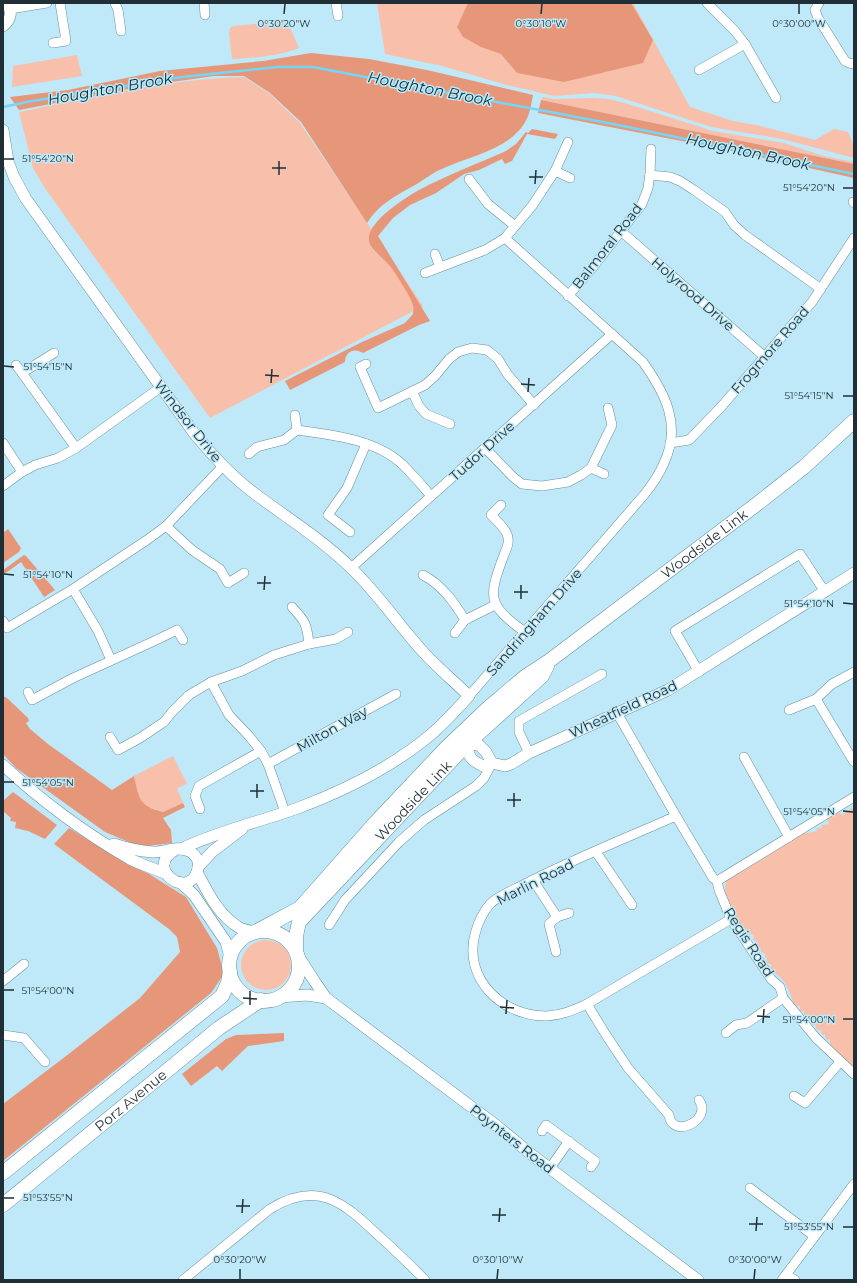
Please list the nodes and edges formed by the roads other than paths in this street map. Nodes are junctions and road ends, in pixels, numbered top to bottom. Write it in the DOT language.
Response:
graph roads {
  1 [pos="47,3"];
  2 [pos="60,3"];
  3 [pos="115,3"];
  4 [pos="204,3"];
  5 [pos="336,3"];
  6 [pos="708,3"];
  7 [pos="819,3"];
  8 [pos="8,6"];
  9 [pos="205,15"];
  10 [pos="338,16"];
  11 [pos="3,26"];
  12 [pos="121,31"];
  13 [pos="53,43"];
  14 [pos="745,44"];
  15 [pos="854,64"];
  16 [pos="699,70"];
  17 [pos="776,98"];
  18 [pos="3,130"];
  19 [pos="568,142"];
  20 [pos="651,149"];
  21 [pos="5,161"];
  22 [pos="555,171"];
  23 [pos="650,175"];
  24 [pos="570,178"];
  25 [pos="469,179"];
  26 [pos="516,226"];
  27 [pos="622,232"];
  28 [pos="505,238"];
  29 [pos="854,238"];
  30 [pos="435,254"];
  31 [pos="440,267"];
  32 [pos="425,273"];
  33 [pos="821,289"];
  34 [pos="568,296"];
  35 [pos="612,334"];
  36 [pos="54,353"];
  37 [pos="765,357"];
  38 [pos="366,364"];
  39 [pos="16,365"];
  40 [pos="22,373"];
  41 [pos="161,387"];
  42 [pos="412,391"];
  43 [pos="534,405"];
  44 [pos="608,408"];
  45 [pos="295,415"];
  46 [pos="854,421"];
  47 [pos="450,424"];
  48 [pos="297,430"];
  49 [pos="670,442"];
  50 [pos="3,444"];
  51 [pos="366,444"];
  52 [pos="76,448"];
  53 [pos="486,449"];
  54 [pos="249,454"];
  55 [pos="223,466"];
  56 [pos="591,468"];
  57 [pos="22,472"];
  58 [pos="604,474"];
  59 [pos="3,486"];
  60 [pos="432,496"];
  61 [pos="501,505"];
  62 [pos="166,526"];
  63 [pos="350,532"];
  64 [pos="351,568"];
  65 [pos="244,573"];
  66 [pos="854,574"];
  67 [pos="423,575"];
  68 [pos="72,589"];
  69 [pos="825,592"];
  70 [pos="495,605"];
  71 [pos="292,607"];
  72 [pos="465,620"];
  73 [pos="3,621"];
  74 [pos="348,632"];
  75 [pos="525,632"];
  76 [pos="455,633"];
  77 [pos="183,640"];
  78 [pos="309,644"];
  79 [pos="111,660"];
  80 [pos="698,672"];
  81 [pos="854,672"];
  82 [pos="602,674"];
  83 [pos="211,682"];
  84 [pos="28,692"];
  85 [pos="396,694"];
  86 [pos="469,696"];
  87 [pos="816,700"];
  88 [pos="789,710"];
  89 [pos="617,712"];
  90 [pos="110,737"];
  91 [pos="463,740"];
  92 [pos="261,751"];
  93 [pos="529,752"];
  94 [pos="744,757"];
  95 [pos="854,762"];
  96 [pos="492,763"];
  97 [pos="268,764"];
  98 [pos="3,765"];
  99 [pos="854,797"];
  100 [pos="200,809"];
  101 [pos="285,812"];
  102 [pos="676,816"];
  103 [pos="249,823"];
  104 [pos="94,837"];
  105 [pos="789,838"];
  106 [pos="178,849"];
  107 [pos="596,852"];
  108 [pos="198,870"];
  109 [pos="167,874"];
  110 [pos="532,880"];
  111 [pos="717,881"];
  112 [pos="181,883"];
  113 [pos="632,905"];
  114 [pos="569,913"];
  115 [pos="556,917"];
  116 [pos="731,919"];
  117 [pos="329,924"];
  118 [pos="256,932"];
  119 [pos="556,952"];
  120 [pos="297,953"];
  121 [pos="230,957"];
  122 [pos="24,964"];
  123 [pos="230,972"];
  124 [pos="3,980"];
  125 [pos="280,997"];
  126 [pos="326,998"];
  127 [pos="783,998"];
  128 [pos="261,1000"];
  129 [pos="587,1004"];
  130 [pos="726,1033"];
  131 [pos="3,1035"];
  132 [pos="44,1062"];
  133 [pos="840,1062"];
  134 [pos="854,1074"];
  135 [pos="794,1096"];
  136 [pos="699,1100"];
  137 [pos="542,1130"];
  138 [pos="569,1141"];
  139 [pos="591,1166"];
  140 [pos="550,1168"];
  141 [pos="3,1173"];
  142 [pos="750,1188"];
  143 [pos="852,1190"];
  144 [pos="3,1205"];
  145 [pos="814,1236"];
  146 [pos="784,1277"];
  147 [pos="183,1280"];
  148 [pos="425,1280"];
  149 [pos="698,1280"];
  150 [pos="795,1280"];
  1 -- 8 [label="street"];
  2 -- 13 [label="street"];
  3 -- 12 [label="street"];
  4 -- 9 [label="street"];
  5 -- 10 [label="street"];
  6 -- 14 [label="street"];
  7 -- 15 [label="street"];
  8 -- 11 [label="street"];
  14 -- 16 [label="street"];
  14 -- 17 [label="street"];
  18 -- 21 [label="street, Windsor Drive"];
  19 -- 22 [label="street"];
  20 -- 23 [label="street, Balmoral Road"];
  21 -- 41 [label="street, Windsor Drive"];
  22 -- 24 [label="street"];
  22 -- 26 [label="street"];
  23 -- 27 [label="street, Balmoral Road"];
  23 -- 33 [label="street"];
  25 -- 26 [label="street"];
  26 -- 28 [label="street"];
  27 -- 34 [label="street, Balmoral Road"];
  27 -- 37 [label="street, Holyrood Drive"];
  28 -- 31 [label="street"];
  28 -- 34 [label="street, Sandringham Drive"];
  29 -- 33 [label="street, Frogmore Road"];
  30 -- 31 [label="street"];
  31 -- 32 [label="street"];
  33 -- 37 [label="street, Frogmore Road"];
  34 -- 35 [label="street, Sandringham Drive"];
  35 -- 43 [label="street, Tudor Drive"];
  35 -- 49 [label="street, Sandringham Drive"];
  36 -- 40 [label="street"];
  37 -- 49 [label="street, Frogmore Road"];
  38 -- 42 [label="street"];
  39 -- 40 [label="street"];
  40 -- 52 [label="street"];
  41 -- 52 [label="street"];
  41 -- 55 [label="street, Windsor Drive"];
  42 -- 43 [label="street"];
  42 -- 47 [label="street"];
  43 -- 53 [label="street, Tudor Drive"];
  44 -- 56 [label="street"];
  45 -- 48 [label="street"];
  46 -- 91 [label="main road, Woodside Link"];
  48 -- 51 [label="street"];
  48 -- 54 [label="street"];
  49 -- 75 [label="street, Sandringham Drive"];
  50 -- 57 [label="street"];
  51 -- 60 [label="street"];
  51 -- 63 [label="street"];
  52 -- 57 [label="street"];
  53 -- 56 [label="street"];
  53 -- 60 [label="street, Tudor Drive"];
  55 -- 62 [label="street"];
  55 -- 64 [label="street, Windsor Drive"];
  56 -- 58 [label="street"];
  57 -- 59 [label="street"];
  60 -- 64 [label="street, Tudor Drive"];
  61 -- 70 [label="street"];
  62 -- 65 [label="street"];
  62 -- 68 [label="street"];
  64 -- 86 [label="street, Windsor Drive"];
  66 -- 69 [label="street, Wheatfield Road"];
  67 -- 72 [label="street"];
  68 -- 73 [label="street"];
  68 -- 79 [label="street"];
  69 -- 80 [label="street, Wheatfield Road"];
  69 -- 80 [label="street"];
  70 -- 72 [label="street"];
  70 -- 75 [label="street"];
  71 -- 78 [label="street"];
  72 -- 76 [label="street"];
  74 -- 78 [label="street"];
  75 -- 86 [label="street, Sandringham Drive"];
  77 -- 79 [label="street"];
  78 -- 83 [label="street"];
  79 -- 84 [label="street"];
  80 -- 89 [label="street, Wheatfield Road"];
  81 -- 87 [label="street"];
  82 -- 93 [label="street"];
  83 -- 90 [label="street"];
  83 -- 92 [label="street"];
  85 -- 97 [label="street, Milton Way"];
  86 -- 101 [label="street, Sandringham Drive"];
  87 -- 88 [label="street"];
  87 -- 95 [label="street"];
  89 -- 93 [label="street, Wheatfield Road"];
  89 -- 102 [label="street, Regis Road"];
  91 -- 96 [label="street"];
  91 -- 118 [label="main road, Woodside Link"];
  91 -- 120 [label="main road, Woodside Link"];
  92 -- 97 [label="street"];
  92 -- 100 [label="street"];
  93 -- 96 [label="street, Wheatfield Road"];
  94 -- 105 [label="street"];
  96 -- 117 [label="street"];
  97 -- 101 [label="street"];
  98 -- 104 [label="street"];
  99 -- 105 [label="street"];
  101 -- 103 [label="street, Sandringham Drive"];
  102 -- 107 [label="street, Marlin Road"];
  102 -- 111 [label="street, Regis Road"];
  103 -- 106 [label="street, Sandringham Drive"];
  103 -- 108 [label="street, Sandringham Drive"];
  104 -- 106 [label="street"];
  104 -- 109 [label="street"];
  105 -- 111 [label="street"];
  106 -- 108 [label="street"];
  106 -- 109 [label="street"];
  107 -- 110 [label="street, Marlin Road"];
  107 -- 113 [label="street"];
  108 -- 112 [label="street"];
  108 -- 118 [label="street"];
  109 -- 112 [label="street"];
  110 -- 115 [label="street"];
  110 -- 129 [label="street, Marlin Road"];
  111 -- 116 [label="street, Regis Road"];
  112 -- 121 [label="street"];
  114 -- 115 [label="street"];
  115 -- 119 [label="street"];
  116 -- 127 [label="street, Regis Road"];
  116 -- 129 [label="street, Marlin Road"];
  118 -- 120 [label="main road"];
  118 -- 121 [label="main road"];
  120 -- 125 [label="main road"];
  120 -- 126 [label="street, Poynters Road"];
  121 -- 123 [label="main road"];
  122 -- 124 [label="street"];
  123 -- 128 [label="main road"];
  123 -- 141 [label="main road, Porz Avenue"];
  125 -- 126 [label="street, Poynters Road"];
  125 -- 128 [label="main road"];
  126 -- 140 [label="street, Poynters Road"];
  127 -- 130 [label="street"];
  127 -- 133 [label="street, Regis Road"];
  128 -- 144 [label="main road, Porz Avenue"];
  129 -- 136 [label="street"];
  131 -- 132 [label="street"];
  133 -- 134 [label="street, Regis Road"];
  133 -- 135 [label="street"];
  137 -- 138 [label="street"];
  138 -- 139 [label="street"];
  138 -- 140 [label="street"];
  140 -- 149 [label="street, Poynters Road"];
  142 -- 145 [label="street"];
  143 -- 145 [label="street"];
  145 -- 146 [label="street"];
  146 -- 150 [label="street"];
  147 -- 148 [label="street"];
}
